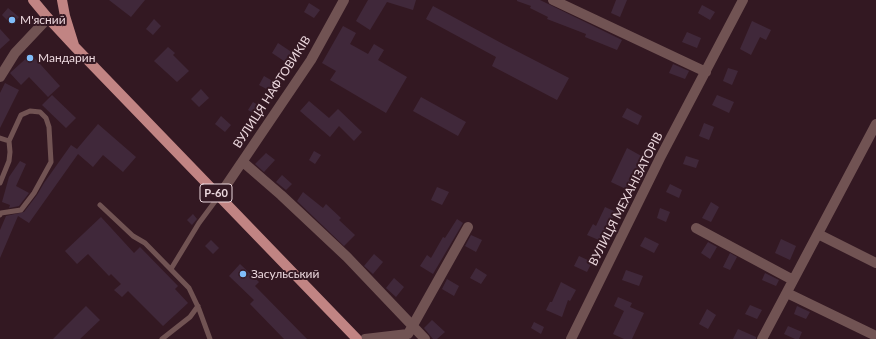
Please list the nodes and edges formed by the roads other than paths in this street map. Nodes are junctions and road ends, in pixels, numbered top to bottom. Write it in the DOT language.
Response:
graph roads {
  1 [pos="33,0"];
  2 [pos="62,0"];
  3 [pos="344,0"];
  4 [pos="553,0"];
  5 [pos="743,0"];
  6 [pos="48,18"];
  7 [pos="75,47"];
  8 [pos="706,72"];
  9 [pos="0,77"];
  10 [pos="876,124"];
  11 [pos="0,138"];
  12 [pos="9,141"];
  13 [pos="243,162"];
  14 [pos="0,183"];
  15 [pos="219,196"];
  16 [pos="100,205"];
  17 [pos="0,214"];
  18 [pos="468,227"];
  19 [pos="696,228"];
  20 [pos="818,234"];
  21 [pos="876,263"];
  22 [pos="171,269"];
  23 [pos="793,280"];
  24 [pos="787,293"];
  25 [pos="198,306"];
  26 [pos="413,326"];
  27 [pos="876,336"];
  28 [pos="162,339"];
  29 [pos="210,339"];
  30 [pos="357,339"];
  31 [pos="365,339"];
  32 [pos="425,339"];
  33 [pos="571,339"];
  34 [pos="762,339"];
  1 -- 6 [label="main road, Р-60"];
  2 -- 7 [label="main road, Р-60"];
  3 -- 13 [label="street, ВУЛИЦЯ НАФТОВИКІВ"];
  4 -- 8 [label="street"];
  5 -- 8 [label="street, ВУЛИЦЯ МЕХАНІЗАТОРІВ"];
  6 -- 7 [label="main road, Р-60"];
  6 -- 9 [label="street"];
  7 -- 15 [label="main road, Р-60"];
  8 -- 33 [label="street, ВУЛИЦЯ МЕХАНІЗАТОРІВ"];
  10 -- 20 [label="street"];
  11 -- 12 [label="lane"];
  12 -- 14 [label="lane"];
  12 -- 17 [label="lane"];
  13 -- 15 [label="street, ВУЛИЦЯ НАФТОВИКІВ"];
  13 -- 26 [label="street"];
  15 -- 22 [label="lane"];
  15 -- 30 [label="main road, Р-60"];
  16 -- 22 [label="lane"];
  18 -- 26 [label="street"];
  19 -- 23 [label="street"];
  20 -- 21 [label="street"];
  20 -- 23 [label="street"];
  22 -- 25 [label="lane"];
  23 -- 24 [label="street"];
  24 -- 27 [label="street"];
  24 -- 34 [label="street"];
  25 -- 28 [label="lane"];
  25 -- 29 [label="lane"];
  26 -- 31 [label="street"];
  26 -- 32 [label="street"];
}
